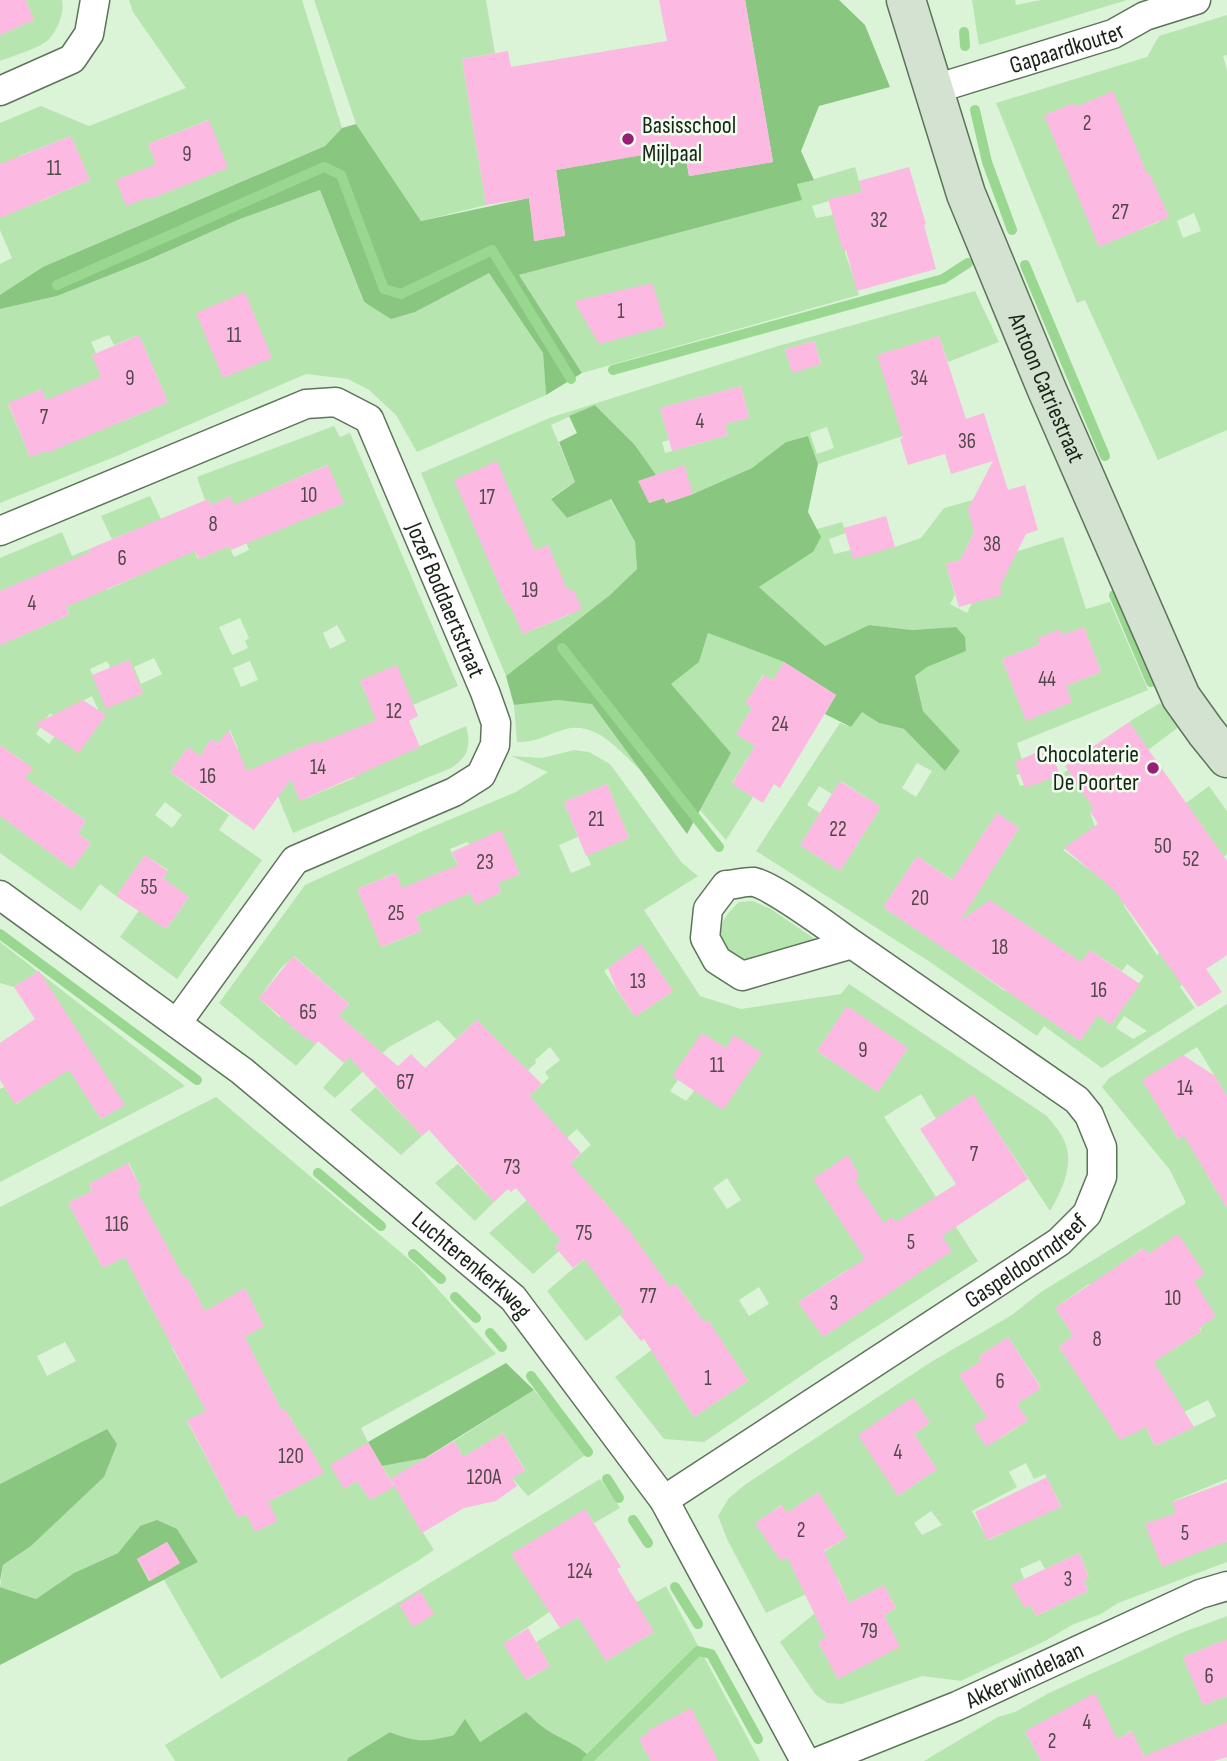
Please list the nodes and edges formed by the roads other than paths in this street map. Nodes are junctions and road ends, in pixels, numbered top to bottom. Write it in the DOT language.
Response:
graph roads {
  1 [pos="95,0"];
  2 [pos="905,0"];
  3 [pos="1196,0"];
  4 [pos="935,89"];
  5 [pos="0,91"];
  6 [pos="0,531"];
  7 [pos="1227,758"];
  8 [pos="0,895"];
  9 [pos="852,944"];
  10 [pos="177,1023"];
  11 [pos="664,1500"];
  12 [pos="1227,1586"];
  13 [pos="805,1761"];
  14 [pos="820,1761"];
  1 -- 5 [label="street"];
  2 -- 4 [label="main road, Antoon Catriestraat"];
  3 -- 4 [label="street, Gapaardkouter"];
  4 -- 7 [label="main road, Antoon Catriestraat"];
  6 -- 10 [label="street, Jozef Boddaertstraat"];
  8 -- 10 [label="street, Luchterenkerkweg"];
  9 -- 9 [label="street, Gaspeldoorndreef"];
  9 -- 11 [label="street, Gaspeldoorndreef"];
  10 -- 11 [label="street, Luchterenkerkweg"];
  11 -- 13 [label="street, Luchterenkerkweg"];
  12 -- 14 [label="street, Akkerwindelaan"];
}
